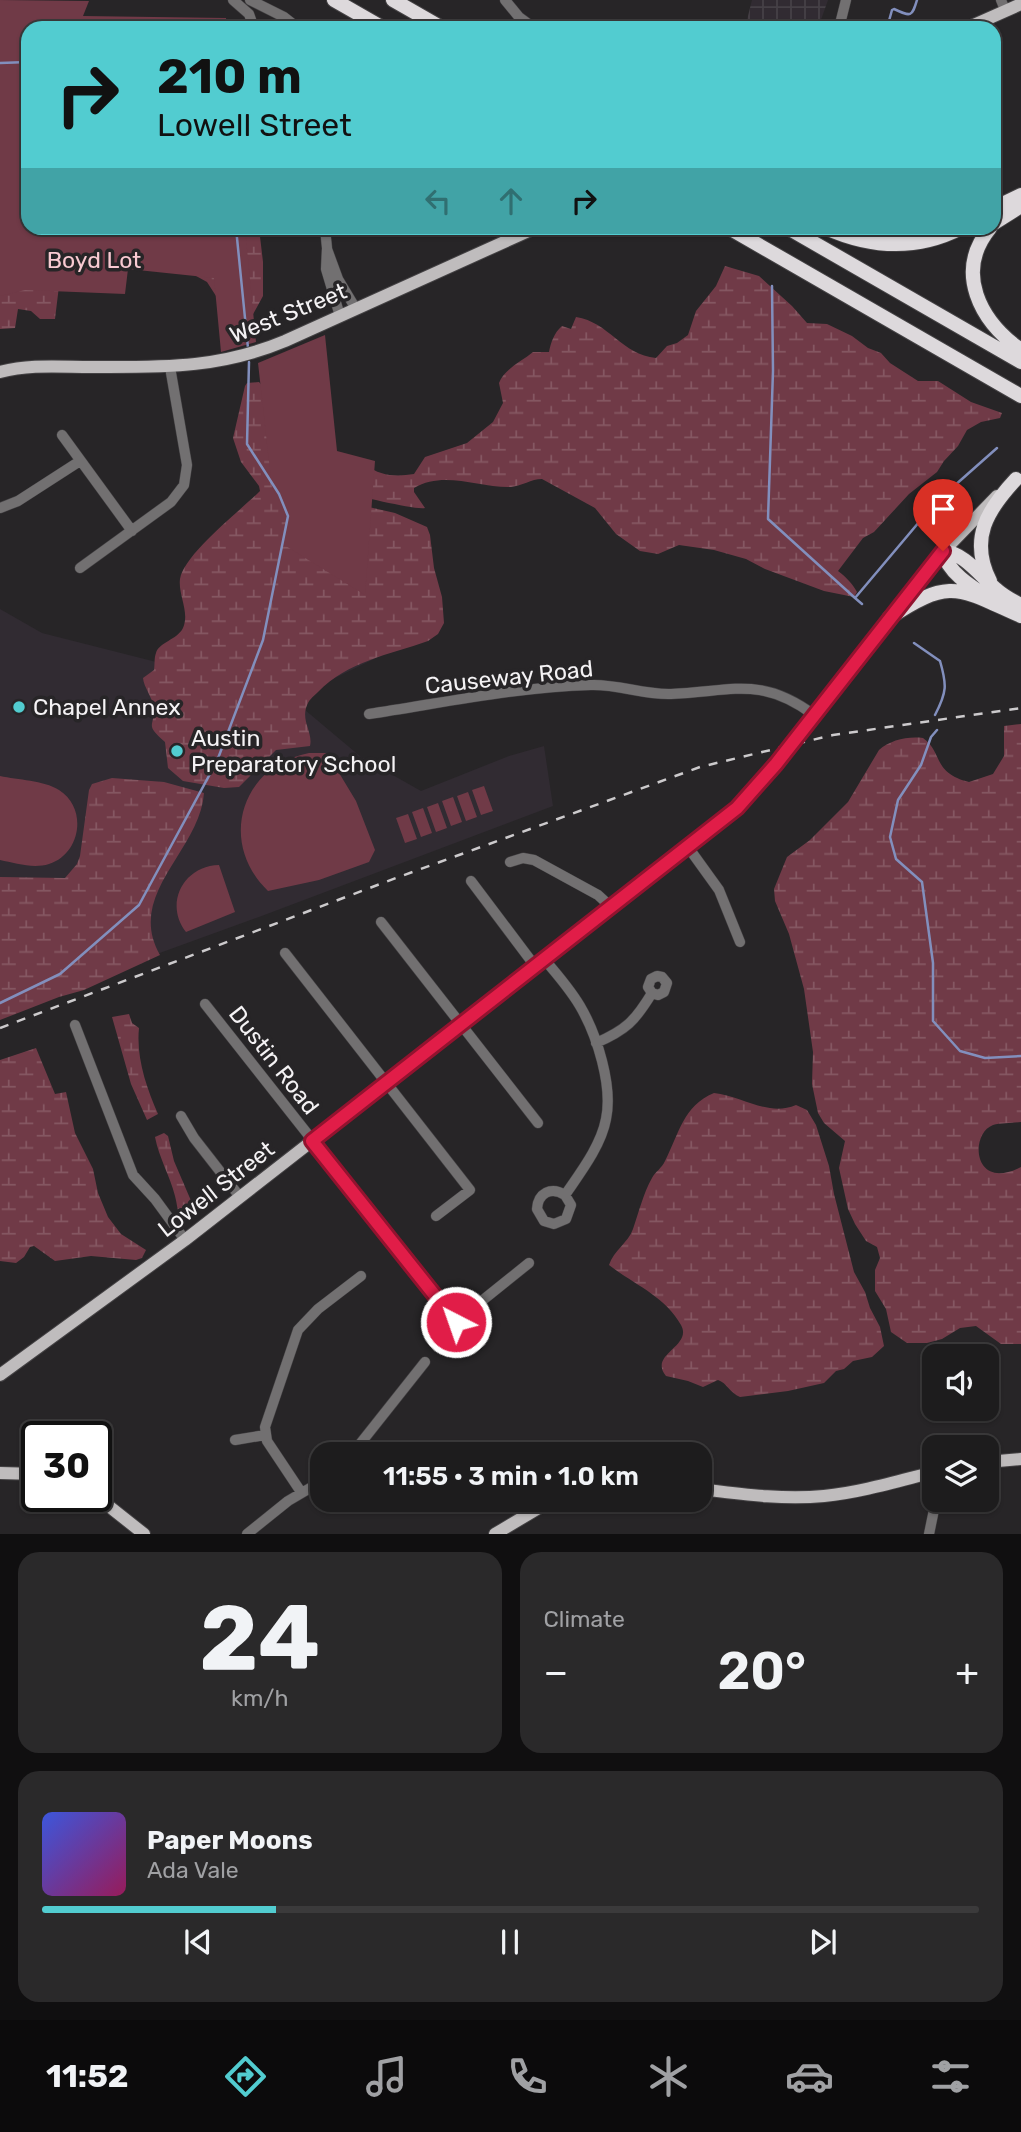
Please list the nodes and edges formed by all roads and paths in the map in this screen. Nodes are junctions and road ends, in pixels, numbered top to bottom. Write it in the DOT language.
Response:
graph roads {
  1 [pos="233,0"];
  2 [pos="250,0"];
  3 [pos="334,0"];
  4 [pos="393,0"];
  5 [pos="505,0"];
  6 [pos="846,0"];
  7 [pos="1021,4"];
  8 [pos="1003,5"];
  9 [pos="252,21"];
  10 [pos="288,21"];
  11 [pos="371,21"];
  12 [pos="430,21"];
  13 [pos="524,21"];
  14 [pos="841,21"];
  15 [pos="978,21"];
  16 [pos="1021,195"];
  17 [pos="1001,205"];
  18 [pos="1021,206"];
  19 [pos="1001,219"];
  20 [pos="326,235"];
  21 [pos="520,235"];
  22 [pos="741,235"];
  23 [pos="800,235"];
  24 [pos="844,235"];
  25 [pos="943,235"];
  26 [pos="985,235"];
  27 [pos="327,248"];
  28 [pos="356,309"];
  29 [pos="340,316"];
  30 [pos="1021,350"];
  31 [pos="1021,362"];
  32 [pos="170,367"];
  33 [pos="0,372"];
  34 [pos="1021,396"];
  35 [pos="62,435"];
  36 [pos="80,461"];
  37 [pos="1018,477"];
  38 [pos="0,508"];
  39 [pos="132,531"];
  40 [pos="943,551"];
  41 [pos="80,569"];
  42 [pos="994,587"];
  43 [pos="1021,605"];
  44 [pos="1003,607"];
  45 [pos="1021,616"];
  46 [pos="889,618"];
  47 [pos="369,713"];
  48 [pos="814,715"];
  49 [pos="688,847"];
  50 [pos="510,862"];
  51 [pos="471,881"];
  52 [pos="611,907"];
  53 [pos="381,922"];
  54 [pos="740,942"];
  55 [pos="285,953"];
  56 [pos="540,963"];
  57 [pos="652,993"];
  58 [pos="205,1004"];
  59 [pos="461,1024"];
  60 [pos="75,1025"];
  61 [pos="596,1043"];
  62 [pos="386,1082"];
  63 [pos="181,1116"];
  64 [pos="538,1123"];
  65 [pos="312,1141"];
  66 [pos="565,1195"];
  67 [pos="240,1197"];
  68 [pos="436,1216"];
  69 [pos="185,1240"];
  70 [pos="529,1263"];
  71 [pos="361,1276"];
  72 [pos="456,1322"];
  73 [pos="448,1334"];
  74 [pos="425,1362"];
  75 [pos="0,1375"];
  76 [pos="265,1436"];
  77 [pos="235,1440"];
  78 [pos="362,1442"];
  79 [pos="1021,1459"];
  80 [pos="999,1461"];
  81 [pos="0,1473"];
  82 [pos="21,1474"];
  83 [pos="922,1475"];
  84 [pos="310,1487"];
  85 [pos="712,1490"];
  86 [pos="301,1492"];
  87 [pos="112,1509"];
  88 [pos="532,1512"];
  89 [pos="934,1512"];
  90 [pos="144,1534"];
  91 [pos="247,1534"];
  92 [pos="495,1534"];
  93 [pos="929,1534"];
  1 -- 9 [label="street"];
  2 -- 10 [label="street"];
  3 -- 11 [label="highway"];
  4 -- 12 [label="highway"];
  5 -- 13 [label="street"];
  6 -- 14 [label="street"];
  7 -- 8 [label="main road"];
  8 -- 15 [label="main road"];
  16 -- 17 [label="highway"];
  18 -- 19 [label="highway"];
  20 -- 27 [label="street"];
  21 -- 28 [label="main road, West Street"];
  22 -- 34 [label="highway"];
  23 -- 31 [label="highway"];
  24 -- 25 [label="highway"];
  26 -- 30 [label="highway"];
  27 -- 28 [label="street"];
  27 -- 29 [label="street"];
  28 -- 29 [label="main road, West Street"];
  29 -- 32 [label="main road, West Street"];
  32 -- 33 [label="main road, West Street"];
  32 -- 39 [label="street"];
  35 -- 36 [label="street"];
  36 -- 38 [label="street"];
  36 -- 39 [label="street"];
  37 -- 40 [label="main road, Lowell Street"];
  37 -- 42 [label="highway"];
  39 -- 41 [label="street"];
  40 -- 42 [label="highway"];
  40 -- 44 [label="highway"];
  40 -- 46 [label="main road, Lowell Street"];
  42 -- 43 [label="highway"];
  44 -- 45 [label="highway"];
  44 -- 46 [label="highway"];
  46 -- 48 [label="main road, Lowell Street"];
  47 -- 48 [label="street, Causeway Road"];
  48 -- 49 [label="main road, Lowell Street, bridge"];
  49 -- 52 [label="main road, Lowell Street"];
  49 -- 54 [label="street"];
  50 -- 52 [label="street"];
  51 -- 56 [label="street"];
  52 -- 56 [label="main road, Lowell Street"];
  53 -- 59 [label="street"];
  55 -- 62 [label="street"];
  56 -- 59 [label="main road, Lowell Street"];
  56 -- 61 [label="street"];
  57 -- 61 [label="street"];
  58 -- 65 [label="street, Dustin Road"];
  59 -- 62 [label="main road, Lowell Street"];
  59 -- 64 [label="street"];
  60 -- 69 [label="street"];
  61 -- 66 [label="street"];
  62 -- 65 [label="main road, Lowell Street"];
  62 -- 68 [label="street"];
  63 -- 67 [label="street"];
  65 -- 67 [label="main road, Lowell Street"];
  65 -- 72 [label="street, Dustin Road"];
  67 -- 69 [label="main road, Lowell Street"];
  69 -- 75 [label="main road, Lowell Street"];
  70 -- 72 [label="street"];
  71 -- 76 [label="street"];
  72 -- 73 [label="street"];
  74 -- 78 [label="street"];
  76 -- 77 [label="street"];
  76 -- 86 [label="street"];
  79 -- 80 [label="main road"];
  81 -- 82 [label="main road"];
  83 -- 85 [label="main road"];
  84 -- 86 [label="street"];
  86 -- 91 [label="street"];
  87 -- 90 [label="main road"];
  88 -- 92 [label="main road"];
  89 -- 93 [label="street"];
}
